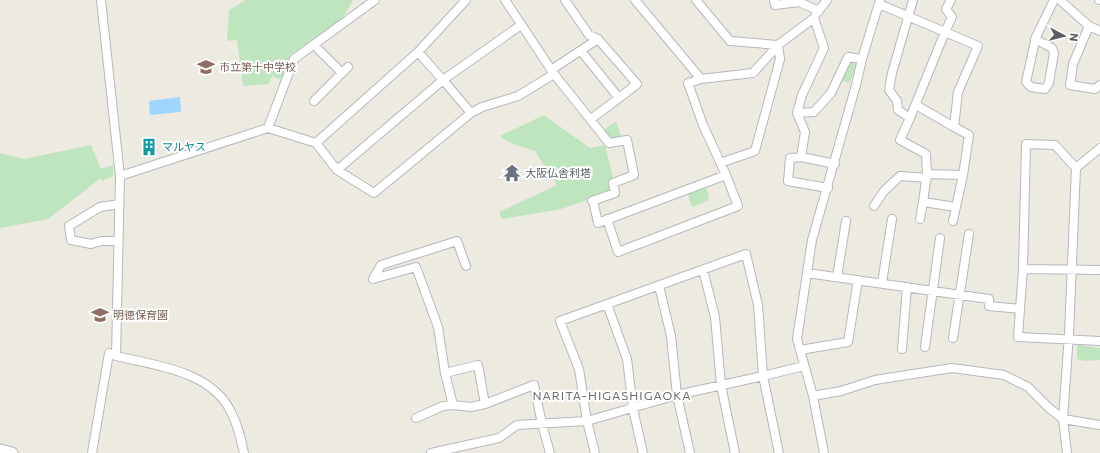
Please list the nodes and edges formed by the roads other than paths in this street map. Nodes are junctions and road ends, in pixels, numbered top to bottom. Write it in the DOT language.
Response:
graph roads {
  1 [pos="101,0"];
  2 [pos="375,0"];
  3 [pos="466,0"];
  4 [pos="506,0"];
  5 [pos="565,0"];
  6 [pos="635,0"];
  7 [pos="696,0"];
  8 [pos="774,0"];
  9 [pos="827,0"];
  10 [pos="913,0"];
  11 [pos="951,0"];
  12 [pos="1054,0"];
  13 [pos="1060,0"];
  14 [pos="799,1"];
  15 [pos="880,2"];
  16 [pos="816,14"];
  17 [pos="908,16"];
  18 [pos="521,25"];
  19 [pos="1089,26"];
  20 [pos="1100,31"];
  21 [pos="945,32"];
  22 [pos="598,39"];
  23 [pos="1035,40"];
  24 [pos="314,45"];
  25 [pos="778,45"];
  26 [pos="581,51"];
  27 [pos="418,52"];
  28 [pos="862,60"];
  29 [pos="552,72"];
  30 [pos="701,79"];
  31 [pos="443,80"];
  32 [pos="1100,85"];
  33 [pos="619,98"];
  34 [pos="314,101"];
  35 [pos="916,105"];
  36 [pos="797,113"];
  37 [pos="471,114"];
  38 [pos="910,118"];
  39 [pos="591,119"];
  40 [pos="954,127"];
  41 [pos="268,128"];
  42 [pos="316,143"];
  43 [pos="1100,148"];
  44 [pos="801,157"];
  45 [pos="720,163"];
  46 [pos="835,164"];
  47 [pos="1076,168"];
  48 [pos="336,170"];
  49 [pos="726,175"];
  50 [pos="120,176"];
  51 [pos="927,176"];
  52 [pos="963,176"];
  53 [pos="828,188"];
  54 [pos="923,202"];
  55 [pos="119,204"];
  56 [pos="874,206"];
  57 [pos="956,207"];
  58 [pos="607,219"];
  59 [pos="892,219"];
  60 [pos="920,219"];
  61 [pos="846,221"];
  62 [pos="953,221"];
  63 [pos="969,234"];
  64 [pos="940,238"];
  65 [pos="118,241"];
  66 [pos="466,266"];
  67 [pos="1023,269"];
  68 [pos="703,270"];
  69 [pos="1071,270"];
  70 [pos="1100,270"];
  71 [pos="807,273"];
  72 [pos="836,277"];
  73 [pos="858,280"];
  74 [pos="882,283"];
  75 [pos="659,286"];
  76 [pos="908,287"];
  77 [pos="933,291"];
  78 [pos="959,294"];
  79 [pos="607,304"];
  80 [pos="1020,309"];
  81 [pos="952,338"];
  82 [pos="1068,340"];
  83 [pos="1100,341"];
  84 [pos="925,347"];
  85 [pos="902,349"];
  86 [pos="800,350"];
  87 [pos="116,356"];
  88 [pos="804,366"];
  89 [pos="445,373"];
  90 [pos="763,376"];
  91 [pos="721,385"];
  92 [pos="676,395"];
  93 [pos="813,396"];
  94 [pos="485,404"];
  95 [pos="452,405"];
  96 [pos="633,409"];
  97 [pos="416,418"];
  98 [pos="1063,419"];
  99 [pos="587,421"];
  100 [pos="542,424"];
  101 [pos="1100,425"];
  102 [pos="0,450"];
  103 [pos="446,451"];
  104 [pos="12,453"];
  105 [pos="92,453"];
  106 [pos="244,453"];
  107 [pos="431,453"];
  108 [pos="550,453"];
  109 [pos="595,453"];
  110 [pos="643,453"];
  111 [pos="690,453"];
  112 [pos="735,453"];
  113 [pos="779,453"];
  114 [pos="824,453"];
  115 [pos="1067,453"];
  1 -- 50 [label="street"];
  2 -- 24 [label="street"];
  3 -- 27 [label="street"];
  4 -- 18 [label="street"];
  5 -- 22 [label="street"];
  6 -- 30 [label="street"];
  7 -- 25 [label="street"];
  8 -- 14 [label="street"];
  9 -- 16 [label="street"];
  10 -- 17 [label="street"];
  11 -- 21 [label="street"];
  12 -- 23 [label="street"];
  13 -- 19 [label="street"];
  14 -- 16 [label="street"];
  15 -- 17 [label="street"];
  15 -- 28 [label="street"];
  16 -- 25 [label="street"];
  16 -- 36 [label="street"];
  17 -- 21 [label="street"];
  17 -- 38 [label="street"];
  18 -- 29 [label="street"];
  18 -- 31 [label="street"];
  19 -- 20 [label="street"];
  19 -- 32 [label="street"];
  21 -- 35 [label="street"];
  21 -- 40 [label="street"];
  22 -- 26 [label="street"];
  22 -- 33 [label="street"];
  23 -- 23 [label="street"];
  24 -- 34 [label="street"];
  24 -- 41 [label="street"];
  25 -- 30 [label="street"];
  25 -- 45 [label="street"];
  26 -- 29 [label="street"];
  26 -- 33 [label="street"];
  27 -- 31 [label="street"];
  27 -- 42 [label="street"];
  28 -- 36 [label="street"];
  28 -- 46 [label="street"];
  29 -- 37 [label="street"];
  29 -- 39 [label="street"];
  30 -- 45 [label="street"];
  31 -- 37 [label="street"];
  31 -- 48 [label="street"];
  33 -- 39 [label="street"];
  35 -- 38 [label="street"];
  35 -- 40 [label="street"];
  36 -- 44 [label="street"];
  37 -- 48 [label="street"];
  38 -- 51 [label="street"];
  39 -- 58 [label="street"];
  40 -- 52 [label="street"];
  41 -- 42 [label="street"];
  41 -- 50 [label="street"];
  42 -- 48 [label="street"];
  43 -- 47 [label="street"];
  44 -- 46 [label="street"];
  44 -- 53 [label="street"];
  45 -- 49 [label="street"];
  46 -- 53 [label="street"];
  47 -- 67 [label="street"];
  47 -- 69 [label="street"];
  49 -- 58 [label="street"];
  49 -- 58 [label="street"];
  50 -- 55 [label="street"];
  51 -- 52 [label="street"];
  51 -- 54 [label="street"];
  51 -- 56 [label="street"];
  52 -- 57 [label="street"];
  53 -- 71 [label="street"];
  54 -- 57 [label="street"];
  54 -- 60 [label="street"];
  55 -- 65 [label="street"];
  55 -- 65 [label="street"];
  57 -- 62 [label="street"];
  59 -- 74 [label="street"];
  61 -- 72 [label="street"];
  63 -- 78 [label="street"];
  64 -- 77 [label="street"];
  65 -- 87 [label="street"];
  66 -- 89 [label="street"];
  67 -- 69 [label="street"];
  67 -- 80 [label="street"];
  68 -- 75 [label="street"];
  68 -- 90 [label="street"];
  68 -- 91 [label="street"];
  69 -- 70 [label="street"];
  69 -- 82 [label="street"];
  71 -- 72 [label="street"];
  71 -- 86 [label="street"];
  72 -- 73 [label="street"];
  73 -- 74 [label="street"];
  73 -- 86 [label="street"];
  74 -- 76 [label="street"];
  75 -- 79 [label="street"];
  75 -- 92 [label="street"];
  76 -- 77 [label="street"];
  76 -- 85 [label="street"];
  77 -- 78 [label="street"];
  77 -- 84 [label="street"];
  78 -- 80 [label="street"];
  78 -- 81 [label="street"];
  79 -- 96 [label="street"];
  79 -- 99 [label="street"];
  80 -- 82 [label="street"];
  82 -- 83 [label="street"];
  82 -- 98 [label="street"];
  86 -- 88 [label="street"];
  87 -- 105 [label="street"];
  87 -- 106 [label="street"];
  88 -- 90 [label="street"];
  88 -- 93 [label="street"];
  89 -- 94 [label="street"];
  89 -- 95 [label="street"];
  90 -- 91 [label="street"];
  90 -- 113 [label="street"];
  91 -- 92 [label="street"];
  91 -- 112 [label="street"];
  92 -- 96 [label="street"];
  92 -- 111 [label="street"];
  93 -- 98 [label="street"];
  93 -- 114 [label="street"];
  94 -- 95 [label="street"];
  94 -- 100 [label="street"];
  95 -- 97 [label="street"];
  96 -- 99 [label="street"];
  96 -- 110 [label="street"];
  98 -- 101 [label="street"];
  98 -- 115 [label="street"];
  99 -- 100 [label="street"];
  99 -- 109 [label="street"];
  100 -- 103 [label="street"];
  100 -- 108 [label="street"];
  102 -- 104 [label="street"];
  103 -- 107 [label="street"];
}
